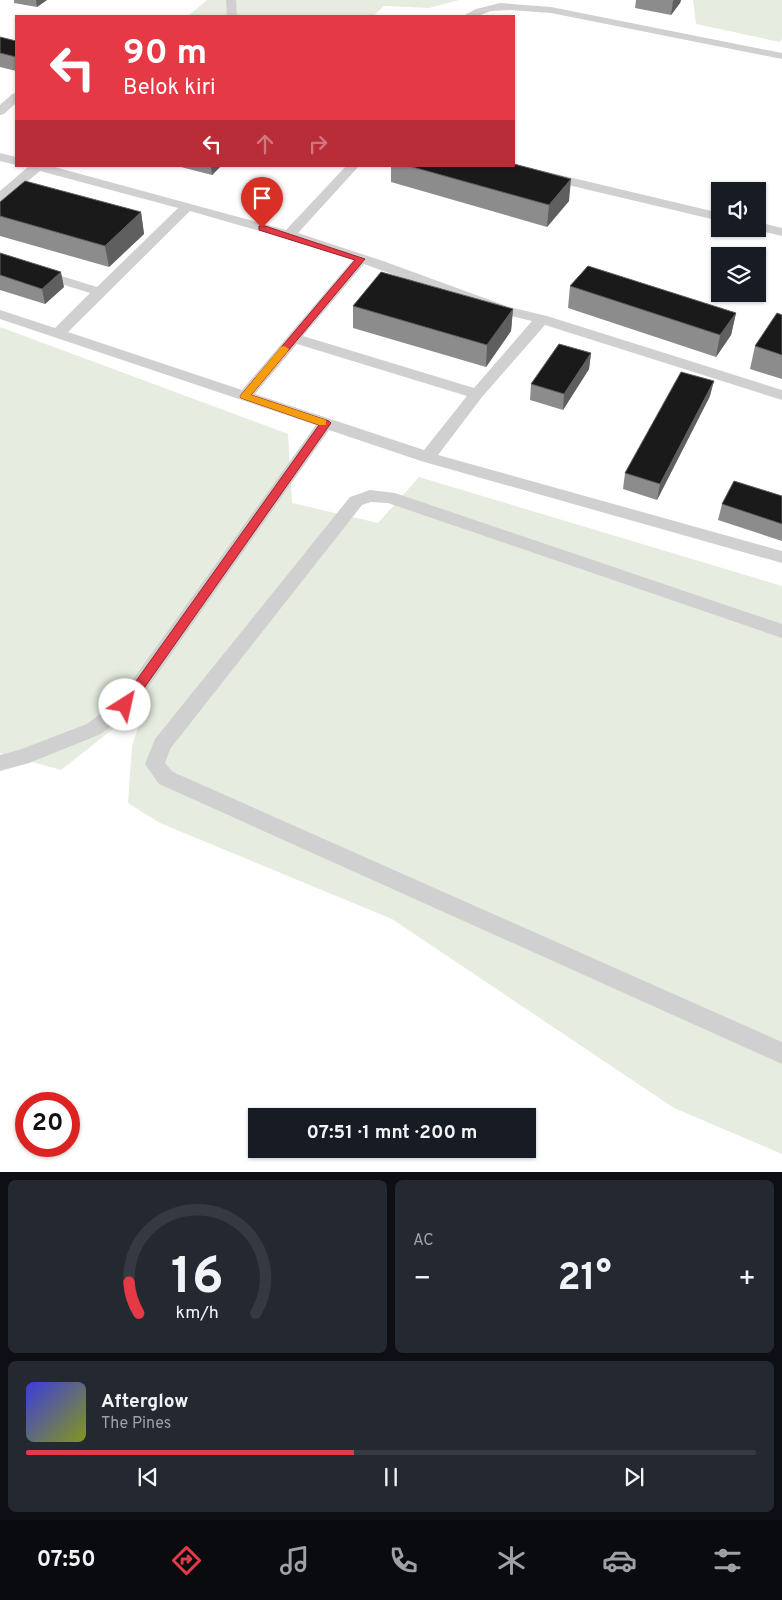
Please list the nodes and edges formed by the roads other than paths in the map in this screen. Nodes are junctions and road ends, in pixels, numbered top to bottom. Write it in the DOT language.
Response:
graph roads {
  1 [pos="231,0"];
  2 [pos="232,15"];
  3 [pos="471,15"];
  4 [pos="782,56"];
  5 [pos="15,98"];
  6 [pos="0,111"];
  7 [pos="0,157"];
  8 [pos="15,161"];
  9 [pos="35,167"];
  10 [pos="40,167"];
  11 [pos="352,167"];
  12 [pos="509,167"];
  13 [pos="0,197"];
  14 [pos="187,206"];
  15 [pos="711,215"];
  16 [pos="766,228"];
  17 [pos="782,232"];
  18 [pos="288,235"];
  19 [pos="361,259"];
  20 [pos="0,261"];
  21 [pos="100,292"];
  22 [pos="0,314"];
  23 [pos="542,319"];
  24 [pos="58,333"];
  25 [pos="293,338"];
  26 [pos="477,394"];
  27 [pos="782,395"];
  28 [pos="245,396"];
  29 [pos="326,423"];
  30 [pos="428,457"];
  31 [pos="782,558"];
  32 [pos="782,631"];
  33 [pos="0,763"];
  34 [pos="782,1053"];
  1 -- 2 [label="lane"];
  3 -- 4 [label="lane"];
  5 -- 6 [label="lane"];
  7 -- 8 [label="lane"];
  9 -- 13 [label="lane"];
  10 -- 14 [label="lane"];
  11 -- 18 [label="lane"];
  12 -- 15 [label="lane"];
  14 -- 18 [label="lane"];
  14 -- 21 [label="lane"];
  16 -- 17 [label="lane"];
  18 -- 19 [label="lane"];
  19 -- 23 [label="lane"];
  19 -- 25 [label="lane"];
  20 -- 21 [label="lane"];
  21 -- 24 [label="lane"];
  22 -- 24 [label="lane"];
  23 -- 26 [label="lane"];
  23 -- 27 [label="lane"];
  24 -- 28 [label="lane"];
  25 -- 26 [label="lane"];
  25 -- 28 [label="lane"];
  26 -- 30 [label="lane"];
  28 -- 29 [label="lane"];
  29 -- 30 [label="lane"];
  29 -- 33 [label="lane"];
  30 -- 31 [label="lane"];
  32 -- 34 [label="lane"];
}
